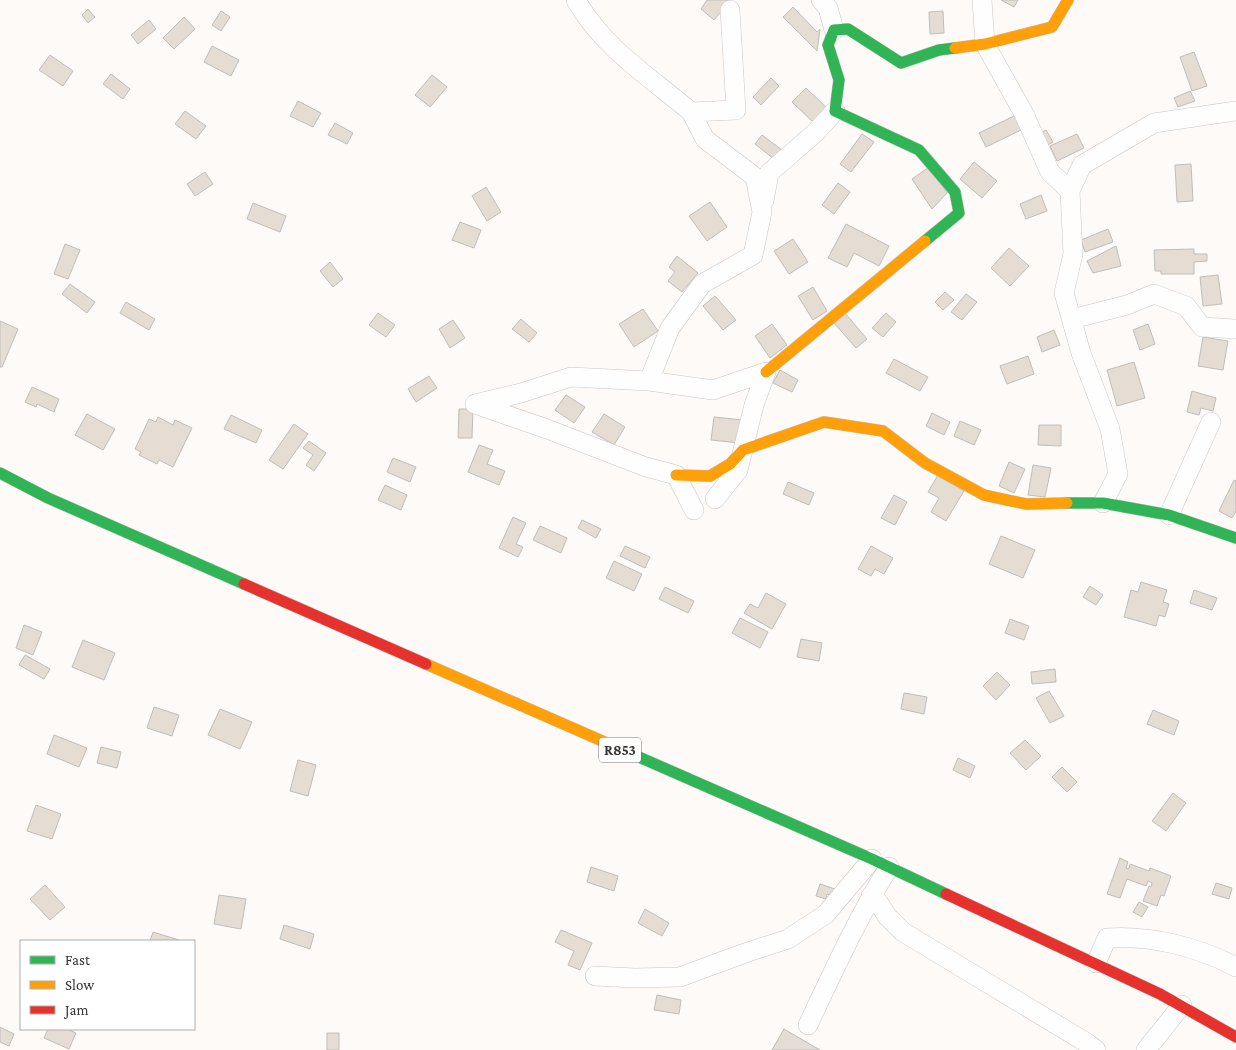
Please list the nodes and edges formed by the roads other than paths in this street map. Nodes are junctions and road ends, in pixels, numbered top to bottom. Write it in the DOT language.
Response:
graph roads {
  1 [pos="576,0"];
  2 [pos="821,0"];
  3 [pos="982,0"];
  4 [pos="1068,0"];
  5 [pos="730,10"];
  6 [pos="834,30"];
  7 [pos="985,44"];
  8 [pos="835,111"];
  9 [pos="1236,111"];
  10 [pos="691,112"];
  11 [pos="1070,191"];
  12 [pos="762,212"];
  13 [pos="1072,319"];
  14 [pos="1236,330"];
  15 [pos="766,372"];
  16 [pos="649,381"];
  17 [pos="1211,422"];
  18 [pos="744,450"];
  19 [pos="0,473"];
  20 [pos="676,475"];
  21 [pos="716,499"];
  22 [pos="1104,503"];
  23 [pos="694,510"];
  24 [pos="1169,515"];
  25 [pos="1236,538"];
  26 [pos="872,859"];
  27 [pos="890,867"];
  28 [pos="871,896"];
  29 [pos="1096,963"];
  30 [pos="1236,967"];
  31 [pos="595,976"];
  32 [pos="1182,1005"];
  33 [pos="808,1025"];
  34 [pos="1236,1037"];
  35 [pos="1096,1050"];
  36 [pos="1146,1050"];
  1 -- 10 [label="street"];
  2 -- 6 [label="street"];
  3 -- 7 [label="street"];
  4 -- 7 [label="street"];
  5 -- 10 [label="street"];
  6 -- 7 [label="street"];
  6 -- 8 [label="street"];
  7 -- 11 [label="street"];
  8 -- 12 [label="street"];
  8 -- 15 [label="street"];
  9 -- 11 [label="street"];
  10 -- 12 [label="street"];
  11 -- 13 [label="street"];
  12 -- 16 [label="street"];
  13 -- 14 [label="street"];
  13 -- 22 [label="street"];
  15 -- 16 [label="street"];
  15 -- 18 [label="street"];
  16 -- 20 [label="street"];
  17 -- 24 [label="street"];
  18 -- 20 [label="street"];
  18 -- 21 [label="street"];
  18 -- 22 [label="street"];
  19 -- 26 [label="street, R853"];
  20 -- 23 [label="street"];
  22 -- 24 [label="street"];
  24 -- 25 [label="street"];
  26 -- 27 [label="street, R853"];
  26 -- 31 [label="street"];
  27 -- 28 [label="street"];
  27 -- 29 [label="street, R853"];
  28 -- 33 [label="street"];
  28 -- 35 [label="street"];
  29 -- 30 [label="street"];
  29 -- 32 [label="street, R853"];
  32 -- 34 [label="street, R853"];
  32 -- 36 [label="street"];
}
